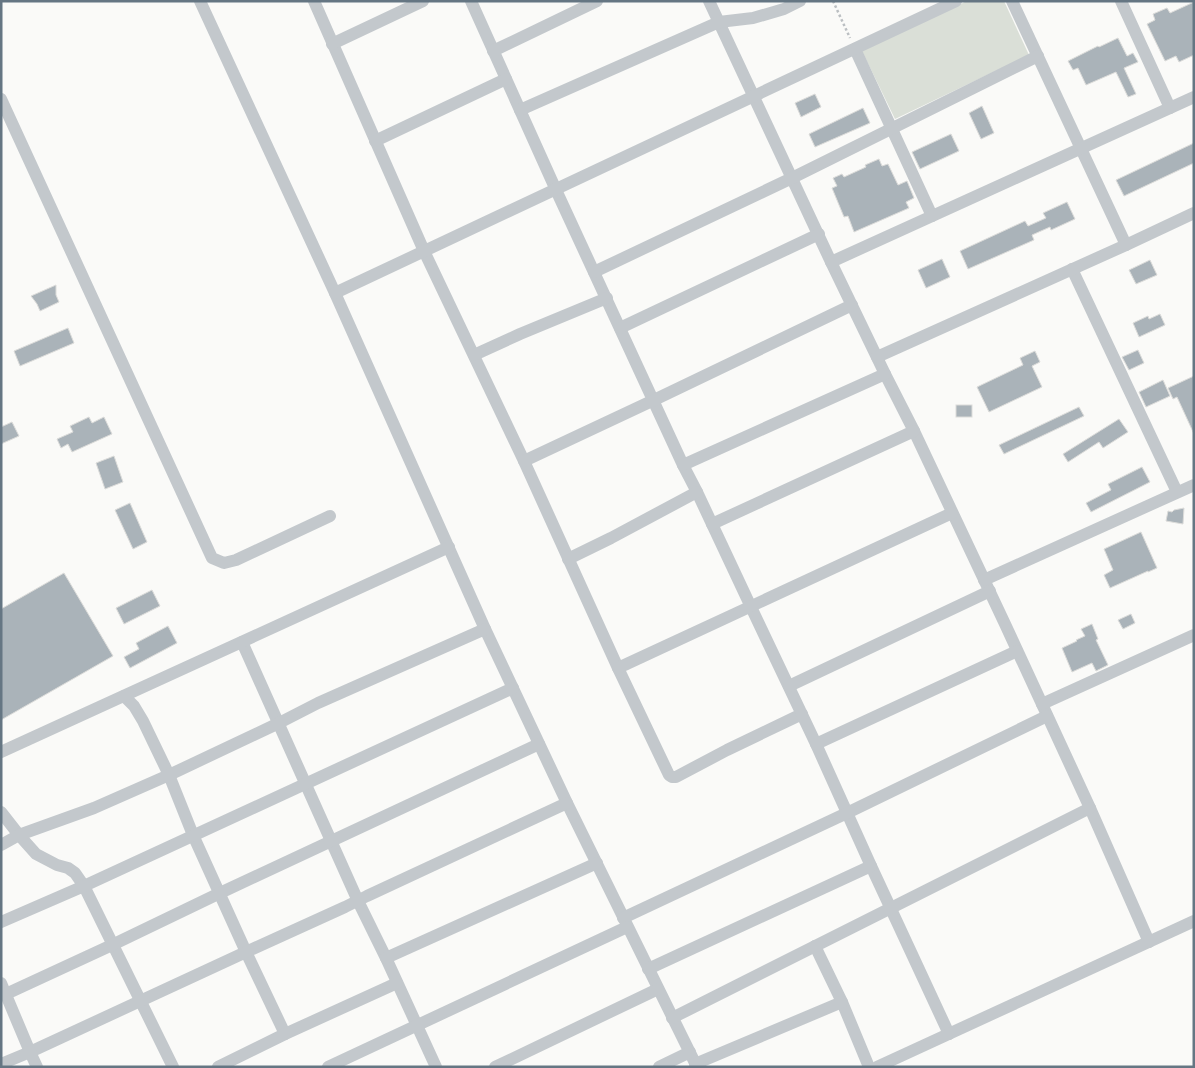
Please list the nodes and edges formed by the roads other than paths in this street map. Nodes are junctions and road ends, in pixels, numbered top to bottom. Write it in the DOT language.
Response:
graph roads {
  1 [pos="200,1"];
  2 [pos="314,1"];
  3 [pos="423,1"];
  4 [pos="471,1"];
  5 [pos="597,1"];
  6 [pos="709,1"];
  7 [pos="800,1"];
  8 [pos="956,1"];
  9 [pos="1012,1"];
  10 [pos="1121,1"];
  11 [pos="719,22"];
  12 [pos="332,44"];
  13 [pos="856,49"];
  14 [pos="493,51"];
  15 [pos="1038,56"];
  16 [pos="506,80"];
  17 [pos="754,96"];
  18 [pos="1194,97"];
  19 [pos="1,99"];
  20 [pos="1170,108"];
  21 [pos="520,110"];
  22 [pos="892,128"];
  23 [pos="375,141"];
  24 [pos="1081,149"];
  25 [pos="792,178"];
  26 [pos="556,190"];
  27 [pos="1194,213"];
  28 [pos="932,216"];
  29 [pos="819,234"];
  30 [pos="1126,245"];
  31 [pos="424,251"];
  32 [pos="831,262"];
  33 [pos="1072,269"];
  34 [pos="594,272"];
  35 [pos="335,293"];
  36 [pos="607,298"];
  37 [pos="852,305"];
  38 [pos="620,328"];
  39 [pos="474,355"];
  40 [pos="877,357"];
  41 [pos="885,374"];
  42 [pos="654,400"];
  43 [pos="914,431"];
  44 [pos="524,461"];
  45 [pos="683,465"];
  46 [pos="1194,485"];
  47 [pos="698,492"];
  48 [pos="1177,492"];
  49 [pos="952,513"];
  50 [pos="330,516"];
  51 [pos="712,524"];
  52 [pos="449,547"];
  53 [pos="568,559"];
  54 [pos="987,586"];
  55 [pos="751,607"];
  56 [pos="485,629"];
  57 [pos="1194,635"];
  58 [pos="242,642"];
  59 [pos="1017,651"];
  60 [pos="618,668"];
  61 [pos="789,686"];
  62 [pos="513,688"];
  63 [pos="124,696"];
  64 [pos="1045,710"];
  65 [pos="802,714"];
  66 [pos="278,723"];
  67 [pos="539,744"];
  68 [pos="816,744"];
  69 [pos="1,752"];
  70 [pos="169,775"];
  71 [pos="306,784"];
  72 [pos="567,803"];
  73 [pos="1090,808"];
  74 [pos="1,812"];
  75 [pos="847,813"];
  76 [pos="19,835"];
  77 [pos="193,835"];
  78 [pos="332,841"];
  79 [pos="1,845"];
  80 [pos="597,863"];
  81 [pos="871,866"];
  82 [pos="84,886"];
  83 [pos="220,894"];
  84 [pos="358,901"];
  85 [pos="891,908"];
  86 [pos="1194,921"];
  87 [pos="1,922"];
  88 [pos="625,922"];
  89 [pos="1149,942"];
  90 [pos="112,946"];
  91 [pos="815,946"];
  92 [pos="246,952"];
  93 [pos="386,958"];
  94 [pos="648,969"];
  95 [pos="397,983"];
  96 [pos="4,988"];
  97 [pos="658,989"];
  98 [pos="141,1001"];
  99 [pos="842,1002"];
  100 [pos="672,1018"];
  101 [pos="417,1025"];
  102 [pos="285,1034"];
  103 [pos="949,1034"];
  104 [pos="30,1052"];
  105 [pos="690,1052"];
  106 [pos="1,1064"];
  107 [pos="696,1065"];
  108 [pos="37,1067"];
  109 [pos="173,1067"];
  110 [pos="218,1067"];
  111 [pos="328,1067"];
  112 [pos="436,1067"];
  113 [pos="495,1067"];
  114 [pos="659,1067"];
  115 [pos="869,1067"];
  116 [pos="877,1067"];
  1 -- 35 [label="street"];
  2 -- 12 [label="street"];
  3 -- 12 [label="street"];
  4 -- 14 [label="street"];
  5 -- 14 [label="street"];
  6 -- 11 [label="street"];
  7 -- 11 [label="street"];
  8 -- 13 [label="street"];
  9 -- 15 [label="street"];
  10 -- 20 [label="street"];
  11 -- 17 [label="street"];
  11 -- 21 [label="street"];
  12 -- 23 [label="street"];
  13 -- 17 [label="street"];
  13 -- 22 [label="street"];
  14 -- 16 [label="street"];
  15 -- 22 [label="street"];
  15 -- 24 [label="street"];
  16 -- 21 [label="street"];
  16 -- 23 [label="street"];
  17 -- 25 [label="street"];
  17 -- 26 [label="street"];
  18 -- 20 [label="street"];
  19 -- 50 [label="street"];
  20 -- 24 [label="street"];
  21 -- 26 [label="street"];
  22 -- 25 [label="street"];
  22 -- 28 [label="street"];
  23 -- 31 [label="street"];
  24 -- 28 [label="street"];
  24 -- 30 [label="street"];
  25 -- 29 [label="street"];
  25 -- 34 [label="street"];
  26 -- 31 [label="street"];
  26 -- 34 [label="street"];
  27 -- 30 [label="street"];
  28 -- 32 [label="street"];
  29 -- 32 [label="street"];
  29 -- 38 [label="street"];
  30 -- 33 [label="street"];
  31 -- 35 [label="street"];
  31 -- 39 [label="street"];
  32 -- 37 [label="street"];
  33 -- 40 [label="street"];
  33 -- 48 [label="street"];
  34 -- 36 [label="street"];
  35 -- 52 [label="street"];
  36 -- 38 [label="street"];
  36 -- 39 [label="street"];
  37 -- 40 [label="street"];
  37 -- 42 [label="street"];
  38 -- 42 [label="street"];
  39 -- 44 [label="street"];
  40 -- 41 [label="street"];
  41 -- 43 [label="street"];
  41 -- 45 [label="street"];
  42 -- 44 [label="street"];
  42 -- 45 [label="street"];
  43 -- 49 [label="street"];
  43 -- 51 [label="street"];
  44 -- 53 [label="street"];
  45 -- 47 [label="street"];
  46 -- 48 [label="street"];
  47 -- 51 [label="street"];
  47 -- 53 [label="street"];
  48 -- 54 [label="street"];
  49 -- 54 [label="street"];
  49 -- 55 [label="street"];
  51 -- 55 [label="street"];
  52 -- 56 [label="street"];
  52 -- 58 [label="street"];
  53 -- 60 [label="street"];
  54 -- 59 [label="street"];
  54 -- 61 [label="street"];
  55 -- 60 [label="street"];
  55 -- 61 [label="street"];
  56 -- 62 [label="street"];
  56 -- 66 [label="street"];
  57 -- 64 [label="street"];
  58 -- 63 [label="street"];
  58 -- 66 [label="street"];
  59 -- 64 [label="street"];
  59 -- 68 [label="street"];
  60 -- 65 [label="street"];
  61 -- 65 [label="street"];
  62 -- 67 [label="street"];
  62 -- 71 [label="street"];
  63 -- 69 [label="street"];
  63 -- 70 [label="street"];
  64 -- 73 [label="street"];
  64 -- 75 [label="street"];
  65 -- 68 [label="street"];
  66 -- 70 [label="street"];
  66 -- 71 [label="street"];
  67 -- 72 [label="street"];
  67 -- 78 [label="street"];
  68 -- 75 [label="street"];
  70 -- 76 [label="street"];
  70 -- 77 [label="street"];
  71 -- 77 [label="street"];
  71 -- 78 [label="street"];
  72 -- 80 [label="street"];
  72 -- 84 [label="street"];
  73 -- 85 [label="street"];
  73 -- 89 [label="street"];
  74 -- 76 [label="street"];
  75 -- 81 [label="street"];
  75 -- 88 [label="street"];
  76 -- 79 [label="street"];
  76 -- 82 [label="street"];
  77 -- 82 [label="street"];
  77 -- 83 [label="street"];
  78 -- 83 [label="street"];
  78 -- 84 [label="street"];
  80 -- 88 [label="street"];
  80 -- 93 [label="street"];
  81 -- 85 [label="street"];
  81 -- 94 [label="street"];
  82 -- 87 [label="street"];
  82 -- 90 [label="street"];
  83 -- 90 [label="street"];
  83 -- 92 [label="street"];
  84 -- 92 [label="street"];
  84 -- 93 [label="street"];
  85 -- 91 [label="street"];
  85 -- 103 [label="street"];
  86 -- 89 [label="street"];
  88 -- 94 [label="street"];
  88 -- 101 [label="street"];
  89 -- 103 [label="street"];
  90 -- 96 [label="street"];
  90 -- 98 [label="street"];
  91 -- 99 [label="street"];
  91 -- 100 [label="street"];
  92 -- 98 [label="street"];
  92 -- 102 [label="street"];
  93 -- 95 [label="street"];
  94 -- 97 [label="street"];
  95 -- 101 [label="street"];
  95 -- 102 [label="street"];
  96 -- 104 [label="street"];
  97 -- 100 [label="street"];
  97 -- 113 [label="street"];
  98 -- 104 [label="street"];
  98 -- 109 [label="street"];
  99 -- 107 [label="street"];
  99 -- 115 [label="street"];
  100 -- 105 [label="street"];
  101 -- 111 [label="street"];
  101 -- 112 [label="street"];
  102 -- 110 [label="street"];
  103 -- 116 [label="street"];
  104 -- 106 [label="street"];
  104 -- 108 [label="street"];
  105 -- 107 [label="street"];
  105 -- 114 [label="street"];
}
